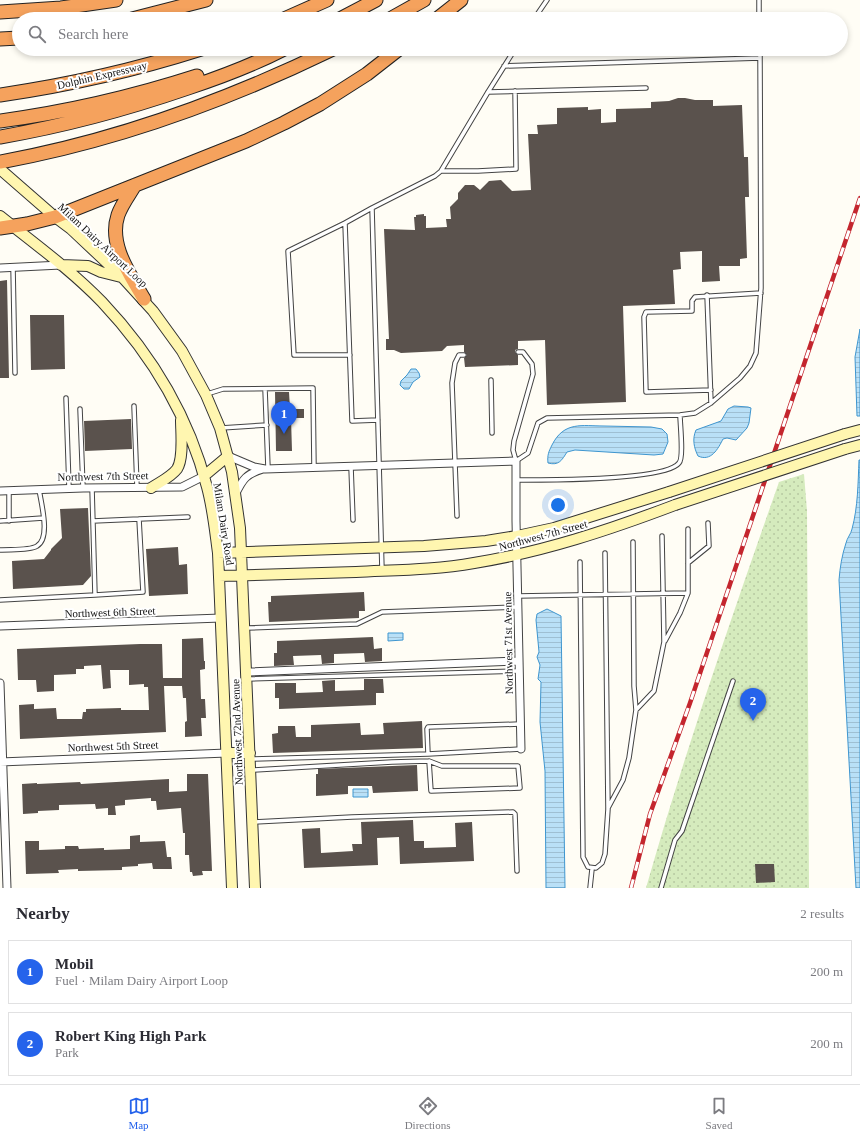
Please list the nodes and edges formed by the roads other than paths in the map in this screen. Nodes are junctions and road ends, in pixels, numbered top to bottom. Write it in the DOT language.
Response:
graph roads {
  1 [pos="116,0"];
  2 [pos="206,0"];
  3 [pos="328,0"];
  4 [pos="376,0"];
  5 [pos="424,0"];
  6 [pos="461,0"];
  7 [pos="547,0"];
  8 [pos="759,0"];
  9 [pos="0,12"];
  10 [pos="159,12"];
  11 [pos="300,12"];
  12 [pos="353,12"];
  13 [pos="403,12"];
  14 [pos="445,12"];
  15 [pos="539,12"];
  16 [pos="759,12"];
  17 [pos="12,38"];
  18 [pos="0,39"];
  19 [pos="177,56"];
  20 [pos="250,56"];
  21 [pos="269,56"];
  22 [pos="318,56"];
  23 [pos="390,56"];
  24 [pos="510,56"];
  25 [pos="760,58"];
  26 [pos="504,66"];
  27 [pos="646,88"];
  28 [pos="515,91"];
  29 [pos="488,92"];
  30 [pos="0,95"];
  31 [pos="0,121"];
  32 [pos="0,137"];
  33 [pos="0,162"];
  34 [pos="0,169"];
  35 [pos="441,171"];
  36 [pos="135,185"];
  37 [pos="372,208"];
  38 [pos="0,216"];
  39 [pos="55,217"];
  40 [pos="345,223"];
  41 [pos="14,227"];
  42 [pos="0,228"];
  43 [pos="61,265"];
  44 [pos="13,267"];
  45 [pos="0,268"];
  46 [pos="122,277"];
  47 [pos="761,293"];
  48 [pos="707,295"];
  49 [pos="144,299"];
  50 [pos="518,352"];
  51 [pos="350,355"];
  52 [pos="464,355"];
  53 [pos="15,373"];
  54 [pos="491,380"];
  55 [pos="265,389"];
  56 [pos="711,390"];
  57 [pos="206,395"];
  58 [pos="66,398"];
  59 [pos="711,403"];
  60 [pos="134,406"];
  61 [pos="80,408"];
  62 [pos="680,415"];
  63 [pos="181,416"];
  64 [pos="378,420"];
  65 [pos="267,425"];
  66 [pos="220,428"];
  67 [pos="860,430"];
  68 [pos="492,433"];
  69 [pos="860,445"];
  70 [pos="228,456"];
  71 [pos="516,461"];
  72 [pos="454,462"];
  73 [pos="380,464"];
  74 [pos="351,465"];
  75 [pos="314,466"];
  76 [pos="266,468"];
  77 [pos="204,476"];
  78 [pos="516,480"];
  79 [pos="136,487"];
  80 [pos="69,488"];
  81 [pos="83,488"];
  82 [pos="92,488"];
  83 [pos="152,488"];
  84 [pos="39,489"];
  85 [pos="9,490"];
  86 [pos="0,491"];
  87 [pos="236,494"];
  88 [pos="457,516"];
  89 [pos="188,517"];
  90 [pos="43,518"];
  91 [pos="139,519"];
  92 [pos="353,520"];
  93 [pos="9,521"];
  94 [pos="93,521"];
  95 [pos="0,522"];
  96 [pos="708,523"];
  97 [pos="688,529"];
  98 [pos="517,536"];
  99 [pos="662,536"];
  100 [pos="632,542"];
  101 [pos="382,548"];
  102 [pos="0,550"];
  103 [pos="218,553"];
  104 [pos="242,553"];
  105 [pos="605,553"];
  106 [pos="517,555"];
  107 [pos="580,562"];
  108 [pos="688,563"];
  109 [pos="382,571"];
  110 [pos="219,576"];
  111 [pos="243,576"];
  112 [pos="688,593"];
  113 [pos="634,594"];
  114 [pos="662,594"];
  115 [pos="94,595"];
  116 [pos="580,595"];
  117 [pos="605,595"];
  118 [pos="518,596"];
  119 [pos="0,600"];
  120 [pos="518,607"];
  121 [pos="221,618"];
  122 [pos="0,626"];
  123 [pos="245,628"];
  124 [pos="664,642"];
  125 [pos="519,661"];
  126 [pos="519,671"];
  127 [pos="247,675"];
  128 [pos="733,681"];
  129 [pos="0,683"];
  130 [pos="636,710"];
  131 [pos="520,724"];
  132 [pos="521,749"];
  133 [pos="227,753"];
  134 [pos="428,754"];
  135 [pos="250,756"];
  136 [pos="429,761"];
  137 [pos="1,762"];
  138 [pos="251,770"];
  139 [pos="608,809"];
  140 [pos="253,822"];
  141 [pos="592,869"];
  142 [pos="517,871"];
  143 [pos="8,888"];
  144 [pos="232,888"];
  145 [pos="250,888"];
  146 [pos="255,888"];
  147 [pos="590,888"];
  148 [pos="661,888"];
  1 -- 9 [label="highway"];
  2 -- 10 [label="highway"];
  3 -- 11 [label="highway"];
  4 -- 12 [label="highway"];
  5 -- 13 [label="highway"];
  6 -- 14 [label="highway"];
  7 -- 15 [label="lane"];
  8 -- 16 [label="lane"];
  17 -- 18 [label="highway"];
  19 -- 30 [label="highway, Dolphin Expressway"];
  20 -- 31 [label="highway"];
  21 -- 32 [label="highway"];
  22 -- 33 [label="highway"];
  23 -- 36 [label="highway"];
  24 -- 26 [label="lane"];
  25 -- 26 [label="lane"];
  25 -- 47 [label="lane"];
  26 -- 29 [label="lane"];
  27 -- 28 [label="lane"];
  28 -- 29 [label="lane"];
  28 -- 35 [label="lane"];
  29 -- 35 [label="lane"];
  34 -- 39 [label="main road, Milam Dairy Airport Loop"];
  35 -- 37 [label="lane"];
  36 -- 39 [label="highway"];
  36 -- 49 [label="highway"];
  37 -- 40 [label="lane"];
  37 -- 64 [label="lane"];
  38 -- 41 [label="main road"];
  39 -- 41 [label="highway"];
  39 -- 46 [label="main road, Milam Dairy Airport Loop"];
  40 -- 51 [label="lane"];
  40 -- 51 [label="lane"];
  41 -- 42 [label="highway"];
  41 -- 43 [label="main road"];
  43 -- 44 [label="street"];
  43 -- 46 [label="main road"];
  43 -- 63 [label="main road"];
  44 -- 45 [label="street"];
  44 -- 53 [label="lane"];
  46 -- 49 [label="main road, Milam Dairy Airport Loop"];
  47 -- 48 [label="lane"];
  47 -- 59 [label="lane"];
  48 -- 56 [label="lane"];
  48 -- 56 [label="lane"];
  49 -- 57 [label="main road, Milam Dairy Airport Loop"];
  50 -- 71 [label="lane"];
  51 -- 64 [label="lane"];
  52 -- 72 [label="lane"];
  54 -- 68 [label="lane"];
  55 -- 57 [label="lane"];
  55 -- 65 [label="lane"];
  55 -- 75 [label="lane"];
  56 -- 59 [label="lane"];
  57 -- 66 [label="main road, Milam Dairy Airport Loop"];
  58 -- 80 [label="lane"];
  59 -- 62 [label="lane"];
  60 -- 79 [label="lane"];
  61 -- 81 [label="lane"];
  62 -- 71 [label="lane"];
  62 -- 78 [label="lane"];
  63 -- 77 [label="main road"];
  63 -- 83 [label="main road"];
  64 -- 73 [label="lane"];
  65 -- 66 [label="lane"];
  65 -- 76 [label="lane"];
  66 -- 70 [label="main road, Milam Dairy Airport Loop"];
  67 -- 98 [label="main road, Northwest 7th Street, bridge"];
  69 -- 106 [label="main road, Northwest 7th Street, bridge"];
  70 -- 76 [label="street"];
  70 -- 77 [label="main road"];
  70 -- 87 [label="main road, Milam Dairy Airport Loop"];
  71 -- 72 [label="street"];
  71 -- 78 [label="street, Northwest 71st Avenue"];
  72 -- 73 [label="street"];
  72 -- 88 [label="lane"];
  73 -- 74 [label="street"];
  73 -- 101 [label="lane"];
  74 -- 75 [label="street"];
  74 -- 92 [label="lane"];
  75 -- 76 [label="street"];
  76 -- 87 [label="street"];
  77 -- 83 [label="street, Northwest 7th Street"];
  77 -- 103 [label="main road, Milam Dairy Road"];
  78 -- 98 [label="street, Northwest 71st Avenue"];
  79 -- 82 [label="street, Northwest 7th Street"];
  79 -- 83 [label="street, Northwest 7th Street"];
  80 -- 81 [label="street, Northwest 7th Street"];
  80 -- 84 [label="street, Northwest 7th Street"];
  81 -- 82 [label="street, Northwest 7th Street"];
  82 -- 94 [label="lane"];
  84 -- 85 [label="street, Northwest 7th Street"];
  84 -- 90 [label="lane"];
  85 -- 86 [label="street, Northwest 7th Street"];
  85 -- 93 [label="lane"];
  87 -- 104 [label="main road, Milam Dairy Airport Loop"];
  89 -- 91 [label="lane"];
  90 -- 93 [label="lane"];
  90 -- 102 [label="lane"];
  91 -- 94 [label="lane"];
  91 -- 115 [label="lane"];
  93 -- 95 [label="lane"];
  94 -- 115 [label="lane"];
  96 -- 108 [label="lane"];
  97 -- 108 [label="lane"];
  98 -- 101 [label="main road, Northwest 7th Street"];
  98 -- 106 [label="street, Northwest 71st Avenue"];
  99 -- 114 [label="lane"];
  100 -- 113 [label="lane"];
  101 -- 104 [label="main road, Northwest 7th Street"];
  101 -- 109 [label="lane"];
  103 -- 104 [label="main road, Northwest 7th Street"];
  103 -- 110 [label="main road, Milam Dairy Road"];
  104 -- 111 [label="main road, Milam Dairy Airport Loop"];
  105 -- 117 [label="lane"];
  106 -- 109 [label="main road, Northwest 7th Street"];
  106 -- 118 [label="street, Northwest 71st Avenue"];
  107 -- 116 [label="lane"];
  108 -- 112 [label="lane"];
  109 -- 111 [label="main road, Northwest 7th Street"];
  110 -- 111 [label="main road, Northwest 7th Street"];
  110 -- 121 [label="main road, Northwest 72nd Avenue"];
  111 -- 123 [label="main road, Northwest 72nd Avenue"];
  112 -- 114 [label="lane"];
  112 -- 124 [label="lane"];
  113 -- 114 [label="lane"];
  113 -- 117 [label="lane"];
  113 -- 130 [label="lane"];
  114 -- 124 [label="lane"];
  115 -- 119 [label="lane"];
  116 -- 117 [label="lane"];
  116 -- 118 [label="lane"];
  116 -- 141 [label="lane"];
  117 -- 139 [label="lane"];
  118 -- 120 [label="street, Northwest 71st Avenue"];
  120 -- 123 [label="lane"];
  120 -- 125 [label="street, Northwest 71st Avenue"];
  121 -- 122 [label="street, Northwest 6th Street"];
  121 -- 133 [label="main road, Northwest 72nd Avenue"];
  123 -- 127 [label="main road, Northwest 72nd Avenue"];
  124 -- 130 [label="lane"];
  125 -- 126 [label="street, Northwest 71st Avenue"];
  125 -- 127 [label="street"];
  126 -- 127 [label="lane"];
  126 -- 131 [label="street, Northwest 71st Avenue"];
  127 -- 135 [label="main road, Northwest 72nd Avenue"];
  128 -- 148 [label="lane"];
  129 -- 137 [label="street"];
  130 -- 139 [label="lane"];
  131 -- 132 [label="street, Northwest 71st Avenue"];
  131 -- 134 [label="lane"];
  132 -- 134 [label="lane"];
  133 -- 135 [label="main road"];
  133 -- 137 [label="street, Northwest 5th Street"];
  133 -- 144 [label="main road, Northwest 72nd Avenue"];
  134 -- 135 [label="lane"];
  135 -- 138 [label="main road, Northwest 72nd Avenue"];
  136 -- 136 [label="lane"];
  136 -- 138 [label="lane"];
  137 -- 143 [label="street"];
  138 -- 140 [label="main road, Northwest 72nd Avenue"];
  139 -- 141 [label="lane"];
  140 -- 142 [label="lane"];
  140 -- 146 [label="main road, Northwest 72nd Avenue"];
  141 -- 147 [label="lane"];
  145 -- 146 [label="main road"];
}
